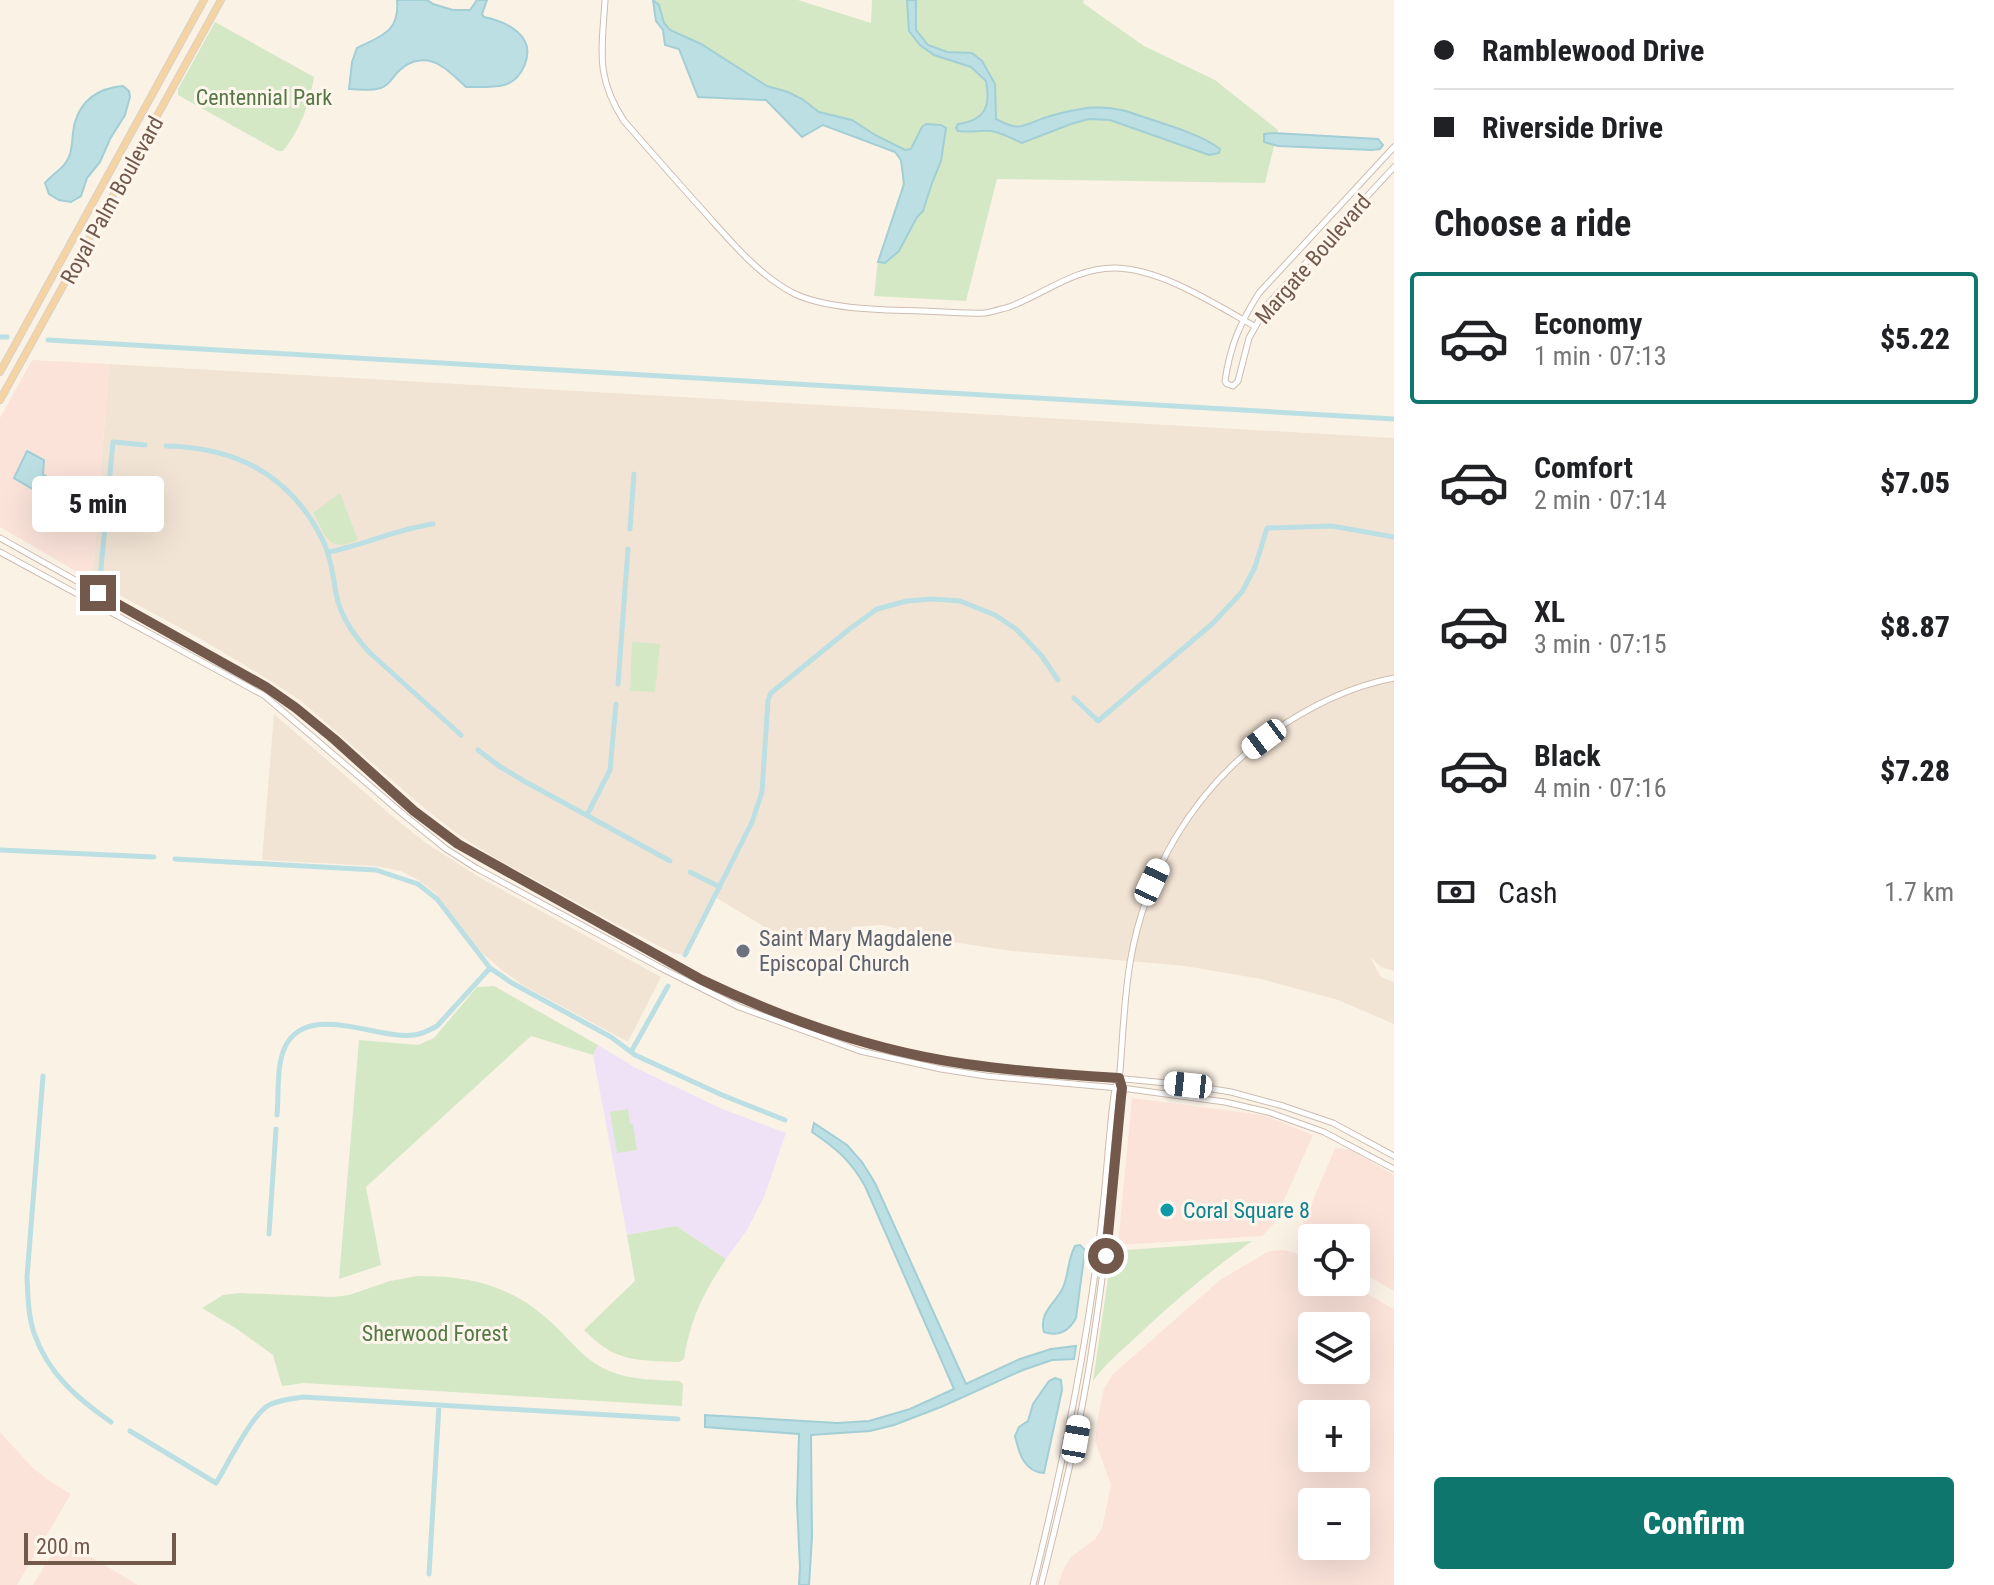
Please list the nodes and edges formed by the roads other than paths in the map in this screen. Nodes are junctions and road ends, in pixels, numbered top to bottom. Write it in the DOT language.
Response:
graph roads {
  1 [pos="204,0"];
  2 [pos="221,0"];
  3 [pos="605,0"];
  4 [pos="1394,147"];
  5 [pos="1394,167"];
  6 [pos="1242,319"];
  7 [pos="1254,326"];
  8 [pos="0,372"];
  9 [pos="0,400"];
  10 [pos="0,538"];
  11 [pos="0,552"];
  12 [pos="1394,678"];
  13 [pos="1119,1078"];
  14 [pos="1118,1088"];
  15 [pos="1394,1156"];
  16 [pos="1394,1169"];
  17 [pos="1033,1585"];
  18 [pos="1041,1585"];
  1 -- 8 [label="main road, Royal Palm Boulevard"];
  2 -- 9 [label="main road, Royal Palm Boulevard"];
  3 -- 6 [label="street"];
  4 -- 6 [label="street, Margate Boulevard"];
  5 -- 7 [label="street, Margate Boulevard"];
  6 -- 7 [label="street"];
  6 -- 7 [label="street, Margate Boulevard"];
  10 -- 13 [label="street"];
  11 -- 14 [label="street"];
  12 -- 13 [label="street"];
  13 -- 14 [label="street"];
  13 -- 15 [label="street"];
  14 -- 16 [label="street"];
  14 -- 17 [label="street"];
  14 -- 18 [label="street"];
}
